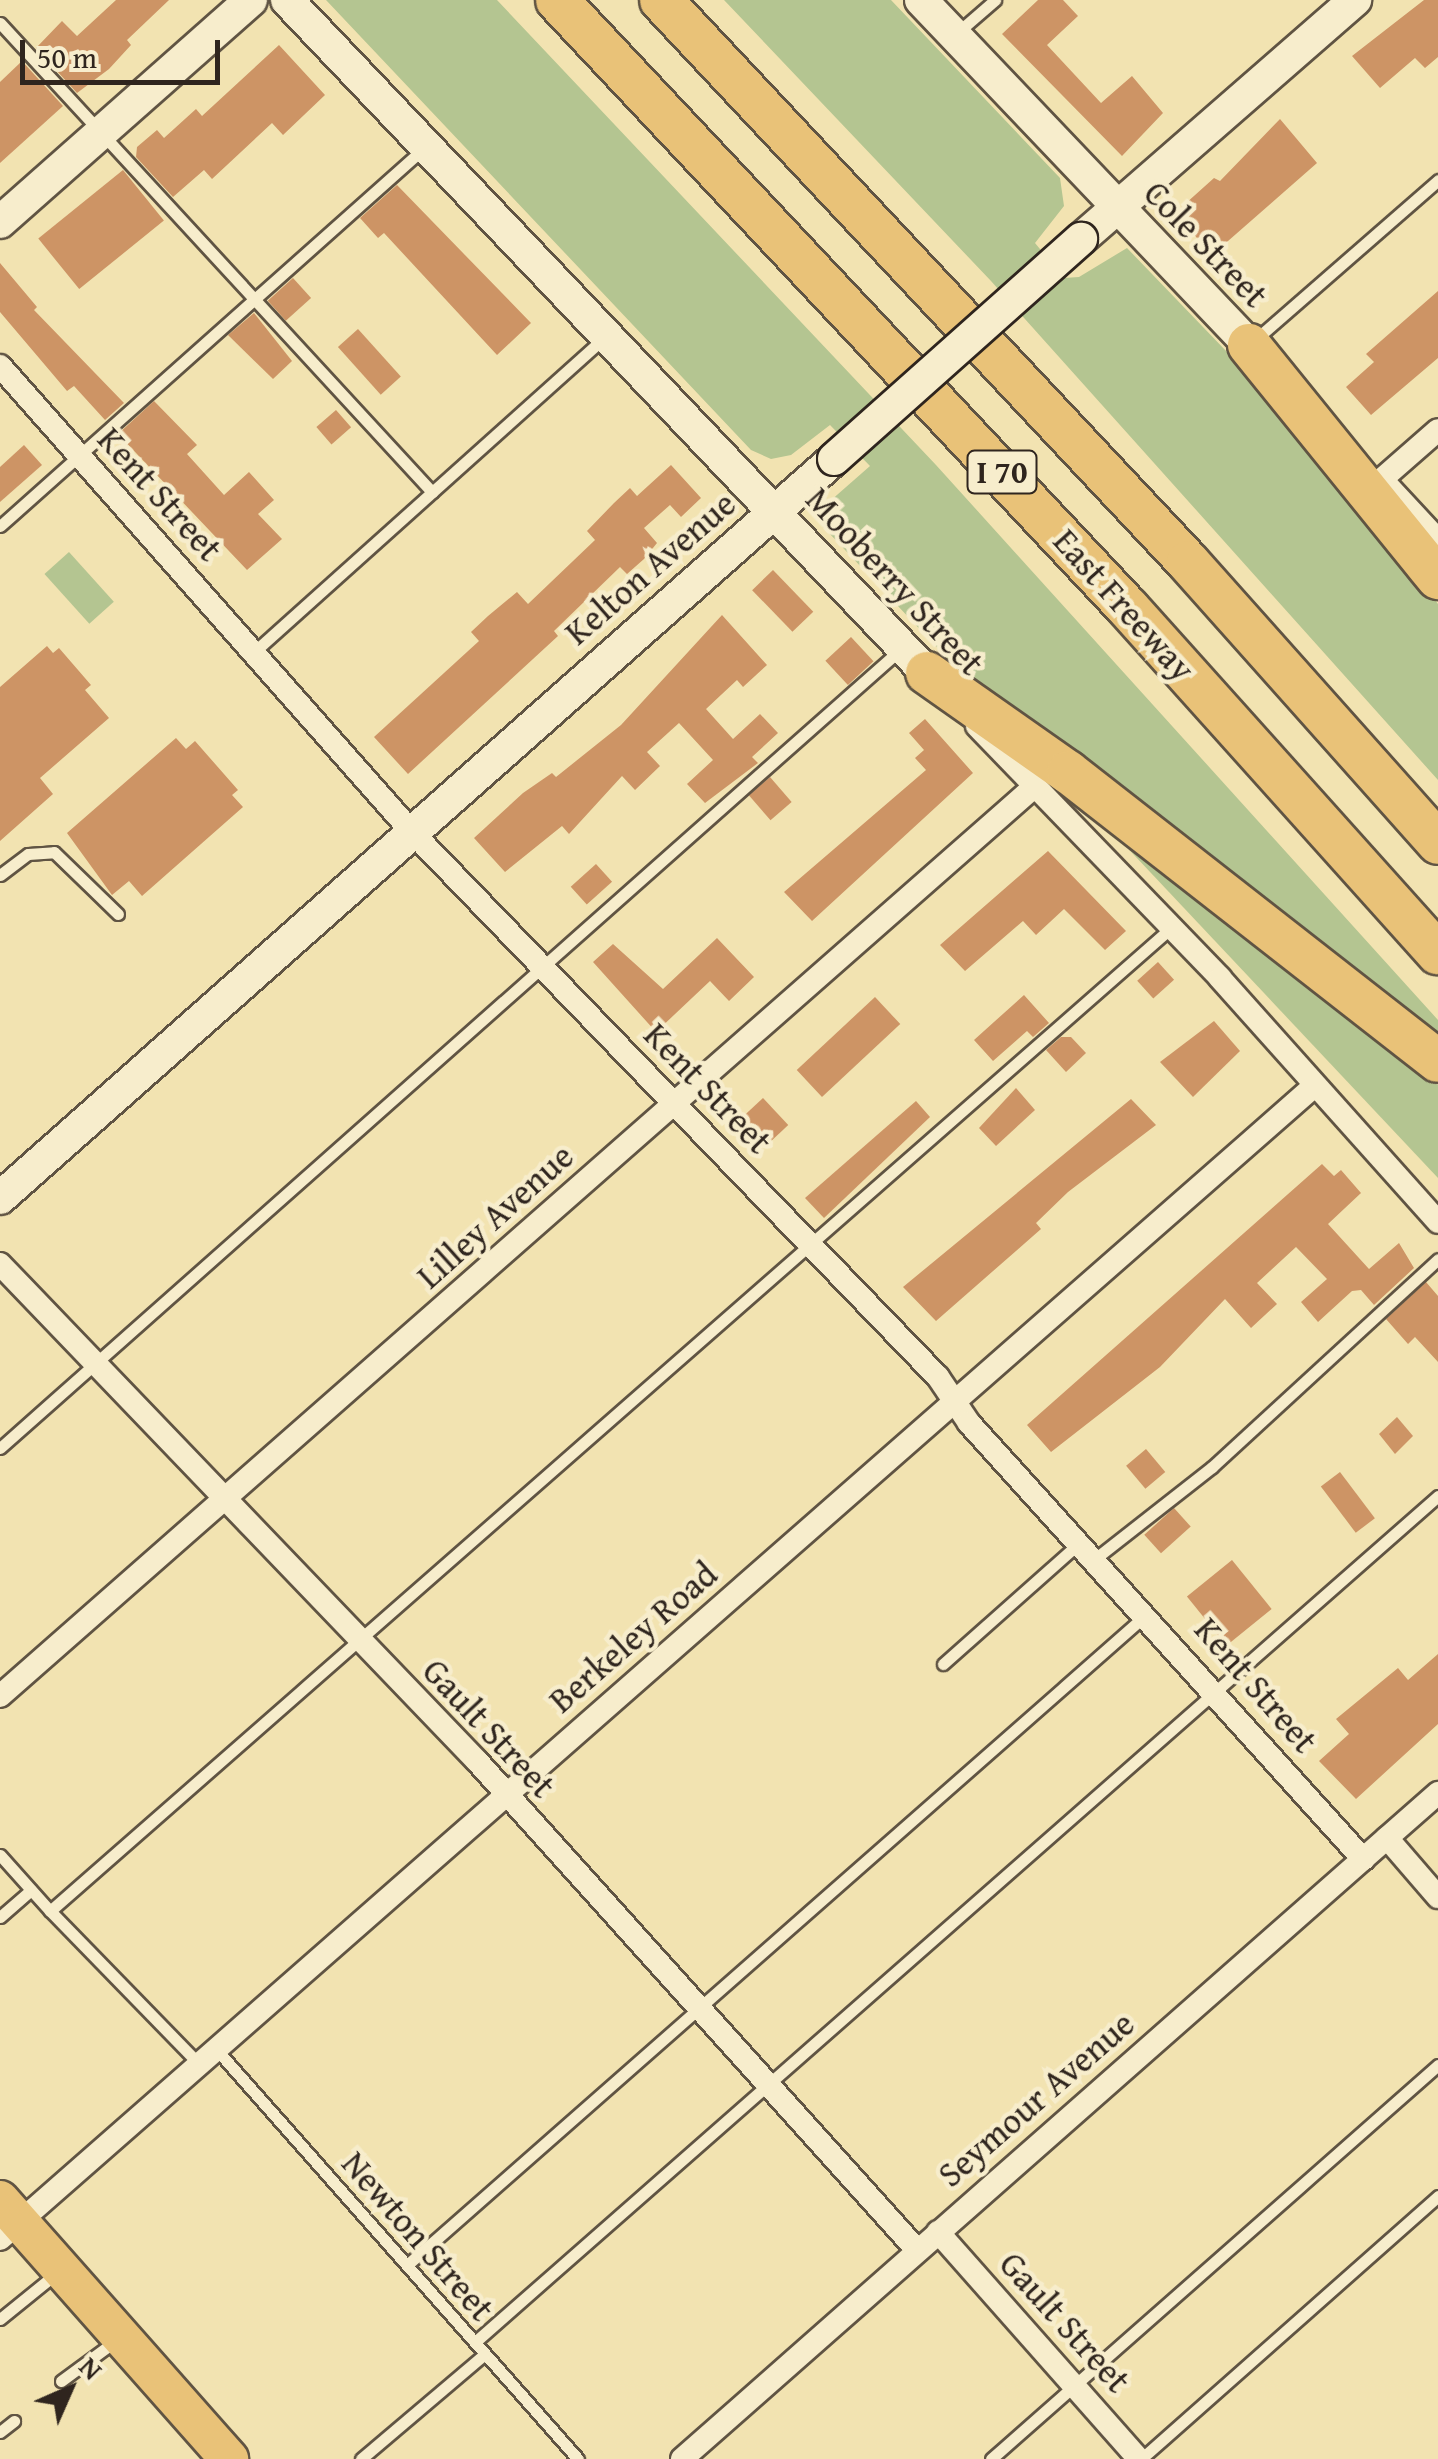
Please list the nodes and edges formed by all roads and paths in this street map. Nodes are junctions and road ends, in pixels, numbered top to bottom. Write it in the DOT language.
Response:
graph roads {
  1 [pos="252,0"];
  2 [pos="287,0"];
  3 [pos="557,0"];
  4 [pos="661,0"];
  5 [pos="921,0"];
  6 [pos="995,0"];
  7 [pos="1354,0"];
  8 [pos="0,22"];
  9 [pos="955,35"];
  10 [pos="101,133"];
  11 [pos="426,146"];
  12 [pos="1438,180"];
  13 [pos="1116,209"];
  14 [pos="0,222"];
  15 [pos="255,301"];
  16 [pos="607,335"];
  17 [pos="1249,345"];
  18 [pos="0,366"];
  19 [pos="1438,430"];
  20 [pos="79,456"];
  21 [pos="1382,479"];
  22 [pos="432,492"];
  23 [pos="775,511"];
  24 [pos="0,526"];
  25 [pos="1438,540"];
  26 [pos="1438,578"];
  27 [pos="254,652"];
  28 [pos="915,660"];
  29 [pos="1034,787"];
  30 [pos="412,832"];
  31 [pos="1438,844"];
  32 [pos="0,875"];
  33 [pos="118,914"];
  34 [pos="1172,928"];
  35 [pos="1438,953"];
  36 [pos="542,967"];
  37 [pos="1438,1062"];
  38 [pos="1314,1087"];
  39 [pos="674,1104"];
  40 [pos="0,1198"];
  41 [pos="1438,1222"];
  42 [pos="810,1245"];
  43 [pos="1438,1258"];
  44 [pos="0,1264"];
  45 [pos="95,1364"];
  46 [pos="954,1401"];
  47 [pos="0,1448"];
  48 [pos="1438,1496"];
  49 [pos="225,1498"];
  50 [pos="1088,1550"];
  51 [pos="1147,1614"];
  52 [pos="358,1642"];
  53 [pos="943,1664"];
  54 [pos="1215,1692"];
  55 [pos="0,1696"];
  56 [pos="1438,1793"];
  57 [pos="507,1795"];
  58 [pos="1386,1838"];
  59 [pos="0,1856"];
  60 [pos="1362,1859"];
  61 [pos="31,1890"];
  62 [pos="1438,1897"];
  63 [pos="50,1911"];
  64 [pos="0,1917"];
  65 [pos="697,2007"];
  66 [pos="208,2056"];
  67 [pos="1438,2064"];
  68 [pos="770,2086"];
  69 [pos="1438,2196"];
  70 [pos="6,2220"];
  71 [pos="938,2232"];
  72 [pos="917,2250"];
  73 [pos="407,2265"];
  74 [pos="61,2269"];
  75 [pos="0,2320"];
  76 [pos="121,2337"];
  77 [pos="475,2342"];
  78 [pos="485,2354"];
  79 [pos="61,2381"];
  80 [pos="1073,2385"];
  81 [pos="14,2421"];
  82 [pos="0,2432"];
  83 [pos="229,2459"];
  84 [pos="361,2459"];
  85 [pos="578,2459"];
  86 [pos="682,2459"];
  87 [pos="991,2459"];
  88 [pos="1140,2459"];
  1 -- 10 [label="main road"];
  2 -- 11 [label="main road, Mooberry Street"];
  3 -- 35 [label="highway, East Freeway / I 70"];
  4 -- 31 [label="highway, I 70"];
  5 -- 9 [label="main road, Cole Street"];
  6 -- 9 [label="lane"];
  7 -- 13 [label="main road, Kelton Avenue"];
  8 -- 10 [label="lane"];
  9 -- 13 [label="main road, Cole Street"];
  10 -- 14 [label="main road"];
  10 -- 15 [label="lane"];
  11 -- 15 [label="lane"];
  11 -- 16 [label="main road, Mooberry Street"];
  12 -- 17 [label="lane"];
  13 -- 17 [label="main road, Cole Street"];
  13 -- 23 [label="main road, Kelton Avenue, bridge"];
  15 -- 20 [label="lane"];
  15 -- 22 [label="lane"];
  16 -- 22 [label="lane"];
  16 -- 23 [label="main road, Mooberry Street"];
  17 -- 21 [label="street, Cole Street"];
  17 -- 26 [label="highway"];
  18 -- 20 [label="street, Kent Street"];
  19 -- 21 [label="street"];
  20 -- 24 [label="lane"];
  20 -- 27 [label="street, Kent Street"];
  21 -- 25 [label="street, Cole Street"];
  22 -- 27 [label="lane"];
  23 -- 28 [label="main road, Mooberry Street"];
  23 -- 30 [label="main road, Kelton Avenue"];
  27 -- 30 [label="street, Kent Street"];
  28 -- 29 [label="street, Mooberry Street"];
  28 -- 36 [label="lane"];
  28 -- 37 [label="highway"];
  29 -- 34 [label="street, Mooberry Street"];
  29 -- 39 [label="street, Lilley Avenue"];
  30 -- 36 [label="street, Kent Street"];
  30 -- 40 [label="main road, Kelton Avenue"];
  32 -- 33 [label="lane"];
  34 -- 38 [label="street, Mooberry Street"];
  34 -- 42 [label="lane"];
  36 -- 39 [label="street, Kent Street"];
  36 -- 45 [label="lane"];
  38 -- 41 [label="street, Mooberry Street"];
  38 -- 46 [label="street, Berkeley Road"];
  39 -- 42 [label="street, Kent Street"];
  39 -- 49 [label="street, Lilley Avenue"];
  42 -- 46 [label="street, Kent Street"];
  42 -- 52 [label="lane"];
  43 -- 50 [label="lane"];
  44 -- 45 [label="street, Gault Street"];
  45 -- 47 [label="lane"];
  45 -- 49 [label="street, Gault Street"];
  46 -- 50 [label="street, Kent Street"];
  46 -- 57 [label="street, Berkeley Road"];
  48 -- 54 [label="lane"];
  49 -- 52 [label="street, Gault Street"];
  49 -- 55 [label="street, Lilley Avenue"];
  50 -- 51 [label="street, Kent Street"];
  50 -- 53 [label="lane"];
  51 -- 54 [label="street, Kent Street"];
  51 -- 65 [label="lane"];
  52 -- 57 [label="street, Gault Street"];
  52 -- 63 [label="lane"];
  54 -- 60 [label="street, Kent Street"];
  54 -- 68 [label="lane"];
  56 -- 58 [label="street, Seymour Avenue"];
  57 -- 65 [label="street, Gault Street"];
  57 -- 66 [label="street, Berkeley Road"];
  58 -- 60 [label="street, Seymour Avenue"];
  58 -- 62 [label="street"];
  59 -- 61 [label="lane, Newton Street"];
  60 -- 71 [label="street, Seymour Avenue"];
  61 -- 63 [label="lane, Newton Street"];
  61 -- 64 [label="lane"];
  63 -- 66 [label="lane, Newton Street"];
  65 -- 68 [label="street, Gault Street"];
  65 -- 73 [label="lane"];
  66 -- 70 [label="street, Berkeley Road"];
  66 -- 73 [label="lane, Newton Street"];
  67 -- 80 [label="lane"];
  68 -- 72 [label="street, Gault Street"];
  68 -- 77 [label="lane"];
  69 -- 88 [label="lane"];
  70 -- 74 [label="main road"];
  71 -- 72 [label="street, Seymour Avenue"];
  71 -- 80 [label="street, Gault Street"];
  72 -- 86 [label="street, Seymour Avenue"];
  73 -- 77 [label="lane, Newton Street"];
  74 -- 75 [label="lane"];
  74 -- 76 [label="main road"];
  76 -- 79 [label="lane"];
  76 -- 83 [label="main road"];
  77 -- 78 [label="lane, Newton Street"];
  78 -- 84 [label="lane"];
  78 -- 85 [label="lane, Newton Street"];
  80 -- 87 [label="lane"];
  80 -- 88 [label="street, Gault Street"];
  81 -- 82 [label="lane"];
}
